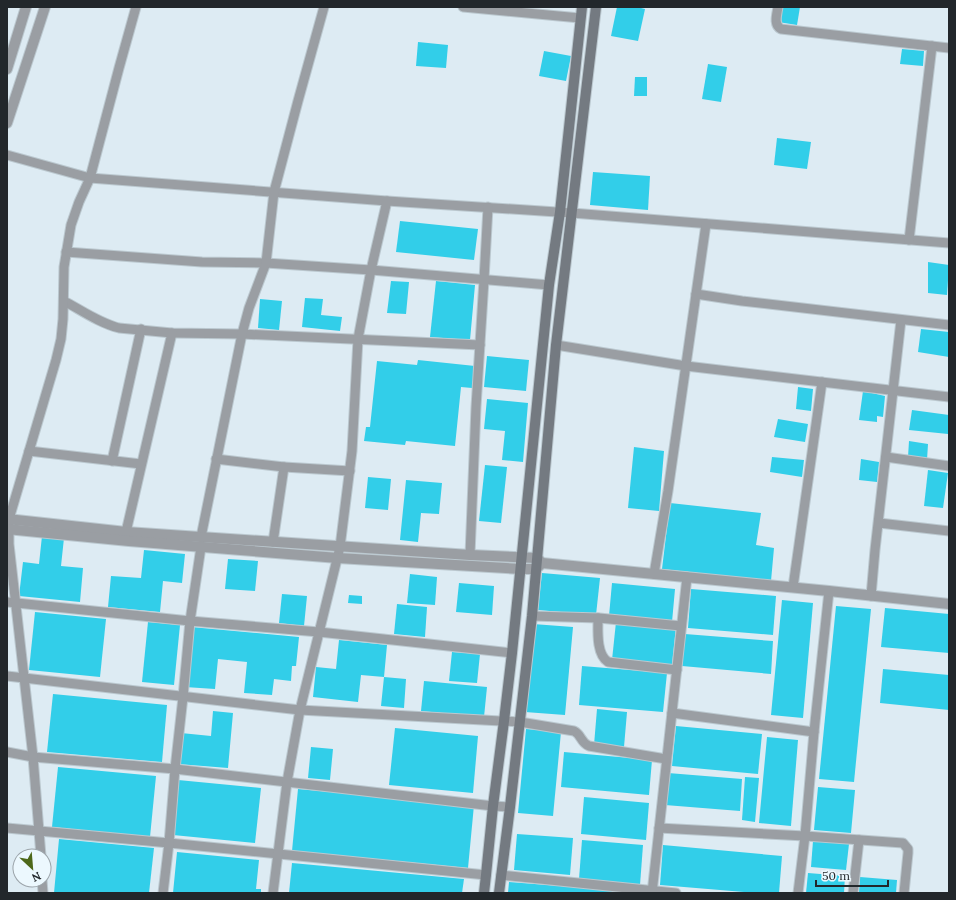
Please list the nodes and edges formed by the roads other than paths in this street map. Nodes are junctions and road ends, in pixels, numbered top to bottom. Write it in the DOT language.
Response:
graph roads {
  1 [pos="26,7"];
  2 [pos="45,7"];
  3 [pos="136,7"];
  4 [pos="324,7"];
  5 [pos="463,7"];
  6 [pos="582,7"];
  7 [pos="596,7"];
  8 [pos="778,7"];
  9 [pos="580,18"];
  10 [pos="932,46"];
  11 [pos="949,48"];
  12 [pos="8,65"];
  13 [pos="7,123"];
  14 [pos="7,155"];
  15 [pos="90,178"];
  16 [pos="274,192"];
  17 [pos="387,201"];
  18 [pos="488,208"];
  19 [pos="560,212"];
  20 [pos="572,213"];
  21 [pos="706,224"];
  22 [pos="909,240"];
  23 [pos="949,243"];
  24 [pos="66,252"];
  25 [pos="266,264"];
  26 [pos="372,270"];
  27 [pos="484,280"];
  28 [pos="550,285"];
  29 [pos="696,294"];
  30 [pos="64,301"];
  31 [pos="901,320"];
  32 [pos="949,326"];
  33 [pos="141,330"];
  34 [pos="172,333"];
  35 [pos="242,334"];
  36 [pos="358,339"];
  37 [pos="480,345"];
  38 [pos="556,345"];
  39 [pos="686,366"];
  40 [pos="822,382"];
  41 [pos="893,391"];
  42 [pos="949,397"];
  43 [pos="29,450"];
  44 [pos="886,457"];
  45 [pos="216,459"];
  46 [pos="112,461"];
  47 [pos="141,464"];
  48 [pos="949,466"];
  49 [pos="284,467"];
  50 [pos="350,472"];
  51 [pos="879,523"];
  52 [pos="8,524"];
  53 [pos="949,531"];
  54 [pos="126,532"];
  55 [pos="201,542"];
  56 [pos="273,542"];
  57 [pos="340,547"];
  58 [pos="470,555"];
  59 [pos="522,557"];
  60 [pos="338,558"];
  61 [pos="538,563"];
  62 [pos="521,569"];
  63 [pos="654,574"];
  64 [pos="687,577"];
  65 [pos="793,588"];
  66 [pos="829,591"];
  67 [pos="871,596"];
  68 [pos="11,603"];
  69 [pos="949,604"];
  70 [pos="532,616"];
  71 [pos="598,618"];
  72 [pos="190,621"];
  73 [pos="681,626"];
  74 [pos="319,632"];
  75 [pos="512,653"];
  76 [pos="677,670"];
  77 [pos="7,676"];
  78 [pos="24,677"];
  79 [pos="183,697"];
  80 [pos="300,710"];
  81 [pos="672,713"];
  82 [pos="504,721"];
  83 [pos="520,722"];
  84 [pos="814,732"];
  85 [pos="7,752"];
  86 [pos="33,757"];
  87 [pos="666,759"];
  88 [pos="175,768"];
  89 [pos="288,782"];
  90 [pos="493,806"];
  91 [pos="510,806"];
  92 [pos="7,828"];
  93 [pos="659,828"];
  94 [pos="39,831"];
  95 [pos="805,836"];
  96 [pos="859,840"];
  97 [pos="169,843"];
  98 [pos="40,848"];
  99 [pos="278,854"];
  100 [pos="486,875"];
  101 [pos="501,875"];
  102 [pos="652,892"];
  103 [pos="163,893"];
  104 [pos="273,893"];
  105 [pos="484,893"];
  106 [pos="499,893"];
  107 [pos="676,893"];
  108 [pos="798,893"];
  109 [pos="853,893"];
  110 [pos="904,893"];
  1 -- 12 [label="street"];
  2 -- 13 [label="street"];
  3 -- 15 [label="street"];
  4 -- 16 [label="street"];
  5 -- 9 [label="street"];
  6 -- 9 [label="main road"];
  7 -- 20 [label="main road"];
  8 -- 10 [label="street"];
  9 -- 19 [label="main road"];
  10 -- 11 [label="street"];
  10 -- 22 [label="street"];
  14 -- 15 [label="street"];
  15 -- 16 [label="street"];
  15 -- 24 [label="street"];
  16 -- 17 [label="street"];
  16 -- 25 [label="street"];
  17 -- 18 [label="street"];
  17 -- 26 [label="street"];
  18 -- 19 [label="street"];
  18 -- 27 [label="street"];
  19 -- 20 [label="street"];
  19 -- 28 [label="main road"];
  20 -- 21 [label="street"];
  20 -- 38 [label="main road"];
  21 -- 22 [label="street"];
  21 -- 29 [label="street"];
  22 -- 23 [label="street"];
  24 -- 25 [label="street"];
  24 -- 30 [label="street"];
  25 -- 26 [label="street"];
  25 -- 35 [label="street"];
  26 -- 27 [label="street"];
  26 -- 36 [label="street"];
  27 -- 28 [label="street"];
  27 -- 37 [label="street"];
  28 -- 59 [label="main road"];
  29 -- 31 [label="street"];
  29 -- 39 [label="street"];
  30 -- 33 [label="street"];
  30 -- 43 [label="street"];
  31 -- 32 [label="street"];
  31 -- 41 [label="street"];
  33 -- 34 [label="street"];
  33 -- 46 [label="street"];
  34 -- 35 [label="street"];
  34 -- 47 [label="street"];
  35 -- 36 [label="street"];
  35 -- 45 [label="street"];
  36 -- 37 [label="street"];
  36 -- 50 [label="street"];
  37 -- 58 [label="street"];
  38 -- 39 [label="street"];
  38 -- 61 [label="main road"];
  39 -- 40 [label="street"];
  39 -- 63 [label="street"];
  40 -- 41 [label="street"];
  40 -- 65 [label="street"];
  41 -- 42 [label="street"];
  41 -- 44 [label="street"];
  43 -- 46 [label="street"];
  43 -- 52 [label="street"];
  44 -- 48 [label="street"];
  44 -- 51 [label="street"];
  45 -- 49 [label="street"];
  45 -- 55 [label="street"];
  46 -- 47 [label="street"];
  47 -- 54 [label="street"];
  49 -- 50 [label="street"];
  49 -- 56 [label="street"];
  50 -- 57 [label="street"];
  51 -- 53 [label="street"];
  51 -- 67 [label="street"];
  52 -- 54 [label="street"];
  52 -- 55 [label="street"];
  52 -- 68 [label="street"];
  54 -- 55 [label="street"];
  55 -- 56 [label="street"];
  55 -- 60 [label="street"];
  55 -- 72 [label="street"];
  56 -- 57 [label="street"];
  57 -- 58 [label="street"];
  57 -- 60 [label="street"];
  58 -- 59 [label="street"];
  59 -- 61 [label="street"];
  59 -- 62 [label="main road"];
  60 -- 62 [label="street"];
  60 -- 74 [label="street"];
  61 -- 62 [label="street"];
  61 -- 63 [label="street"];
  61 -- 70 [label="main road"];
  62 -- 75 [label="main road"];
  63 -- 64 [label="street"];
  64 -- 65 [label="street"];
  64 -- 73 [label="street"];
  65 -- 66 [label="street"];
  66 -- 67 [label="street"];
  66 -- 84 [label="street"];
  67 -- 69 [label="street"];
  68 -- 72 [label="street"];
  68 -- 78 [label="street"];
  70 -- 71 [label="street"];
  70 -- 83 [label="main road"];
  71 -- 73 [label="street"];
  71 -- 76 [label="street"];
  72 -- 74 [label="street"];
  72 -- 79 [label="street"];
  73 -- 76 [label="street"];
  74 -- 75 [label="street"];
  74 -- 80 [label="street"];
  75 -- 82 [label="main road"];
  76 -- 81 [label="street"];
  77 -- 78 [label="street"];
  78 -- 79 [label="street"];
  78 -- 86 [label="street"];
  79 -- 80 [label="street"];
  79 -- 88 [label="street"];
  80 -- 82 [label="street"];
  80 -- 89 [label="street"];
  81 -- 84 [label="street"];
  81 -- 87 [label="street"];
  82 -- 83 [label="street"];
  82 -- 90 [label="main road"];
  83 -- 87 [label="street"];
  83 -- 91 [label="main road"];
  84 -- 95 [label="street"];
  85 -- 86 [label="street"];
  86 -- 88 [label="street"];
  86 -- 94 [label="street"];
  87 -- 93 [label="street"];
  88 -- 89 [label="street"];
  88 -- 97 [label="street"];
  89 -- 90 [label="street"];
  89 -- 99 [label="street"];
  90 -- 91 [label="street"];
  90 -- 100 [label="main road"];
  91 -- 101 [label="main road"];
  92 -- 94 [label="street"];
  93 -- 95 [label="street"];
  93 -- 102 [label="street"];
  94 -- 97 [label="street"];
  94 -- 98 [label="street"];
  95 -- 96 [label="street"];
  95 -- 108 [label="street"];
  96 -- 109 [label="street"];
  96 -- 110 [label="street"];
  97 -- 99 [label="street"];
  97 -- 103 [label="street"];
  99 -- 100 [label="street"];
  99 -- 104 [label="street"];
  100 -- 105 [label="main road"];
  101 -- 102 [label="street"];
  101 -- 106 [label="main road"];
  102 -- 107 [label="street"];
}
